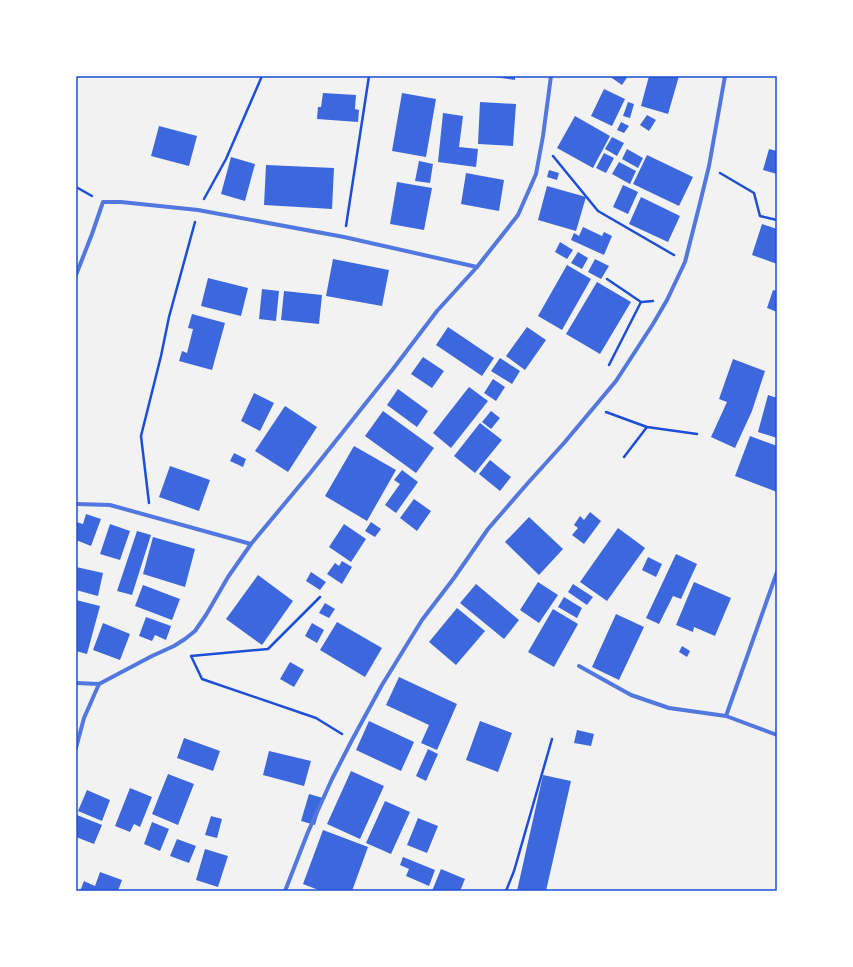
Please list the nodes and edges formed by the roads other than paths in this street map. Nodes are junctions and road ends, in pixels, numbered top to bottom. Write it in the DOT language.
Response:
graph roads {
  1 [pos="551,76"];
  2 [pos="726,76"];
  3 [pos="477,268"];
  4 [pos="76,275"];
  5 [pos="76,504"];
  6 [pos="251,544"];
  7 [pos="777,572"];
  8 [pos="579,666"];
  9 [pos="76,683"];
  10 [pos="99,684"];
  11 [pos="726,716"];
  12 [pos="777,735"];
  13 [pos="76,748"];
  14 [pos="286,891"];
  1 -- 3 [label="street"];
  2 -- 14 [label="street"];
  3 -- 4 [label="street"];
  3 -- 6 [label="street"];
  5 -- 6 [label="street"];
  6 -- 10 [label="street"];
  7 -- 11 [label="street"];
  8 -- 11 [label="street"];
  9 -- 10 [label="street"];
  10 -- 13 [label="street"];
  11 -- 12 [label="street"];
}
